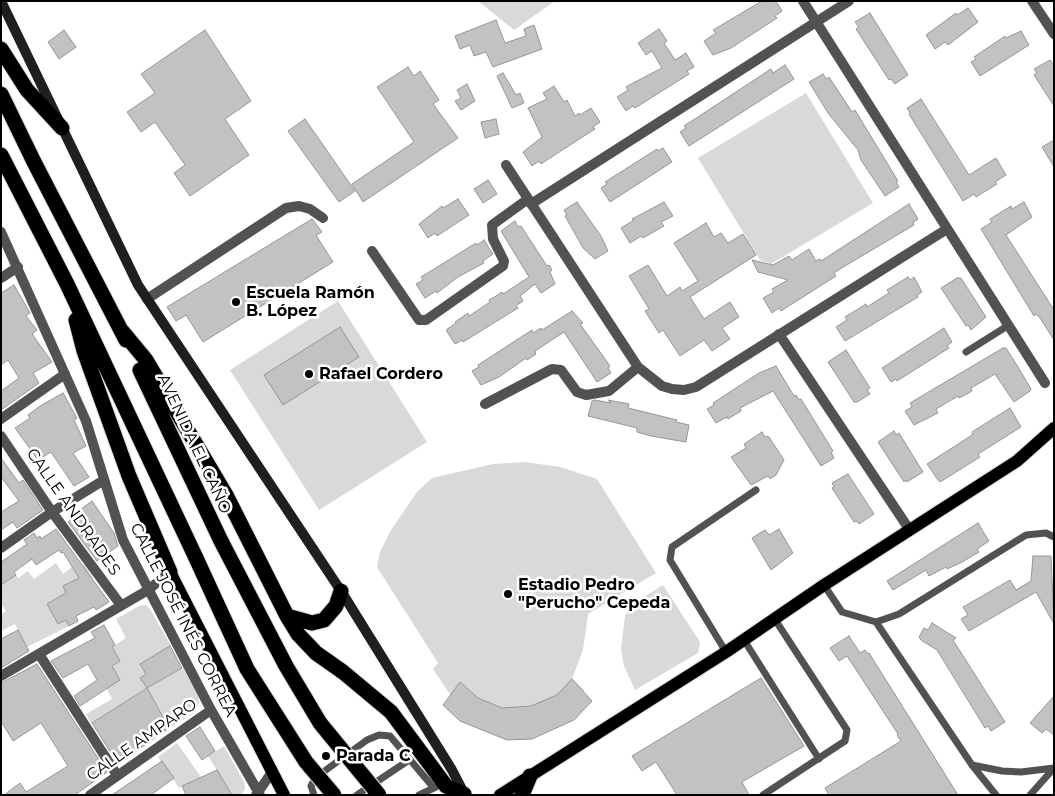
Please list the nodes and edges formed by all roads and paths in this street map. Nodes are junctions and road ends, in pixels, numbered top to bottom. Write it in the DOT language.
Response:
graph roads {
  1 [pos="1,1"];
  2 [pos="803,1"];
  3 [pos="849,1"];
  4 [pos="1032,1"];
  5 [pos="816,22"];
  6 [pos="1054,34"];
  7 [pos="1,49"];
  8 [pos="1,94"];
  9 [pos="62,128"];
  10 [pos="1,155"];
  11 [pos="506,165"];
  12 [pos="530,201"];
  13 [pos="323,218"];
  14 [pos="947,229"];
  15 [pos="1,232"];
  16 [pos="372,251"];
  17 [pos="18,267"];
  18 [pos="1,278"];
  19 [pos="67,284"];
  20 [pos="147,299"];
  21 [pos="1009,325"];
  22 [pos="122,331"];
  23 [pos="779,334"];
  24 [pos="966,352"];
  25 [pos="638,367"];
  26 [pos="65,374"];
  27 [pos="1045,383"];
  28 [pos="485,404"];
  29 [pos="1,419"];
  30 [pos="1054,428"];
  31 [pos="1,436"];
  32 [pos="104,480"];
  33 [pos="756,490"];
  34 [pos="52,512"];
  35 [pos="909,529"];
  36 [pos="1054,538"];
  37 [pos="1,548"];
  38 [pos="170,572"];
  39 [pos="824,585"];
  40 [pos="148,590"];
  41 [pos="341,591"];
  42 [pos="120,604"];
  43 [pos="286,616"];
  44 [pos="774,618"];
  45 [pos="876,622"];
  46 [pos="744,640"];
  47 [pos="726,652"];
  48 [pos="39,654"];
  49 [pos="1,676"];
  50 [pos="211,710"];
  51 [pos="820,759"];
  52 [pos="409,760"];
  53 [pos="972,765"];
  54 [pos="1054,768"];
  55 [pos="272,772"];
  56 [pos="118,775"];
  57 [pos="530,776"];
  58 [pos="440,787"];
  59 [pos="258,794"];
  60 [pos="465,794"];
  61 [pos="90,795"];
  62 [pos="284,795"];
  63 [pos="314,795"];
  64 [pos="334,795"];
  65 [pos="357,795"];
  66 [pos="379,795"];
  67 [pos="418,795"];
  68 [pos="500,795"];
  69 [pos="522,795"];
  70 [pos="763,795"];
  71 [pos="996,795"];
  72 [pos="1030,795"];
  1 -- 9 [label="street"];
  2 -- 5 [label="street"];
  3 -- 5 [label="street"];
  4 -- 6 [label="street"];
  5 -- 12 [label="street"];
  5 -- 14 [label="street"];
  7 -- 9 [label="highway"];
  8 -- 22 [label="highway, AVENIDA EL CAÑO"];
  9 -- 20 [label="street"];
  10 -- 19 [label="highway"];
  11 -- 12 [label="street"];
  12 -- 16 [label="street"];
  12 -- 25 [label="street"];
  13 -- 20 [label="street"];
  14 -- 21 [label="street"];
  14 -- 23 [label="street"];
  15 -- 17 [label="street, CALLE JOSÉ INÉS CORREA"];
  17 -- 18 [label="street"];
  17 -- 26 [label="street, CALLE JOSÉ INÉS CORREA"];
  19 -- 38 [label="highway"];
  19 -- 64 [label="highway, bridge"];
  20 -- 41 [label="street"];
  21 -- 24 [label="lane"];
  21 -- 27 [label="street"];
  22 -- 43 [label="highway"];
  22 -- 66 [label="highway, AVENIDA EL CAÑO, bridge"];
  23 -- 25 [label="street"];
  23 -- 35 [label="street"];
  25 -- 28 [label="street"];
  26 -- 29 [label="street"];
  26 -- 32 [label="street, CALLE JOSÉ INÉS CORREA"];
  30 -- 35 [label="main road"];
  31 -- 34 [label="street, CALLE ANDRADES"];
  32 -- 34 [label="street"];
  32 -- 40 [label="street, CALLE JOSÉ INÉS CORREA"];
  33 -- 47 [label="lane"];
  34 -- 37 [label="street"];
  34 -- 42 [label="street, CALLE ANDRADES"];
  35 -- 39 [label="main road"];
  36 -- 45 [label="lane"];
  38 -- 40 [label="street"];
  38 -- 55 [label="main road"];
  39 -- 44 [label="main road"];
  39 -- 45 [label="lane"];
  40 -- 42 [label="street"];
  40 -- 50 [label="street, CALLE JOSÉ INÉS CORREA"];
  41 -- 43 [label="highway"];
  41 -- 60 [label="street"];
  42 -- 48 [label="street"];
  43 -- 58 [label="highway"];
  44 -- 46 [label="main road"];
  44 -- 51 [label="lane"];
  45 -- 53 [label="lane"];
  46 -- 47 [label="main road"];
  46 -- 51 [label="lane"];
  47 -- 57 [label="main road"];
  48 -- 49 [label="street"];
  48 -- 56 [label="street"];
  50 -- 56 [label="street, CALLE AMPARO"];
  50 -- 59 [label="street, CALLE JOSÉ INÉS CORREA"];
  51 -- 70 [label="lane"];
  52 -- 58 [label="lane"];
  52 -- 63 [label="lane"];
  52 -- 65 [label="lane"];
  53 -- 54 [label="lane"];
  53 -- 71 [label="lane"];
  54 -- 72 [label="lane"];
  55 -- 59 [label="street"];
  55 -- 62 [label="main road"];
  56 -- 61 [label="street, CALLE AMPARO"];
  57 -- 68 [label="main road"];
  57 -- 69 [label="highway"];
  58 -- 60 [label="highway"];
  58 -- 67 [label="lane"];
}
